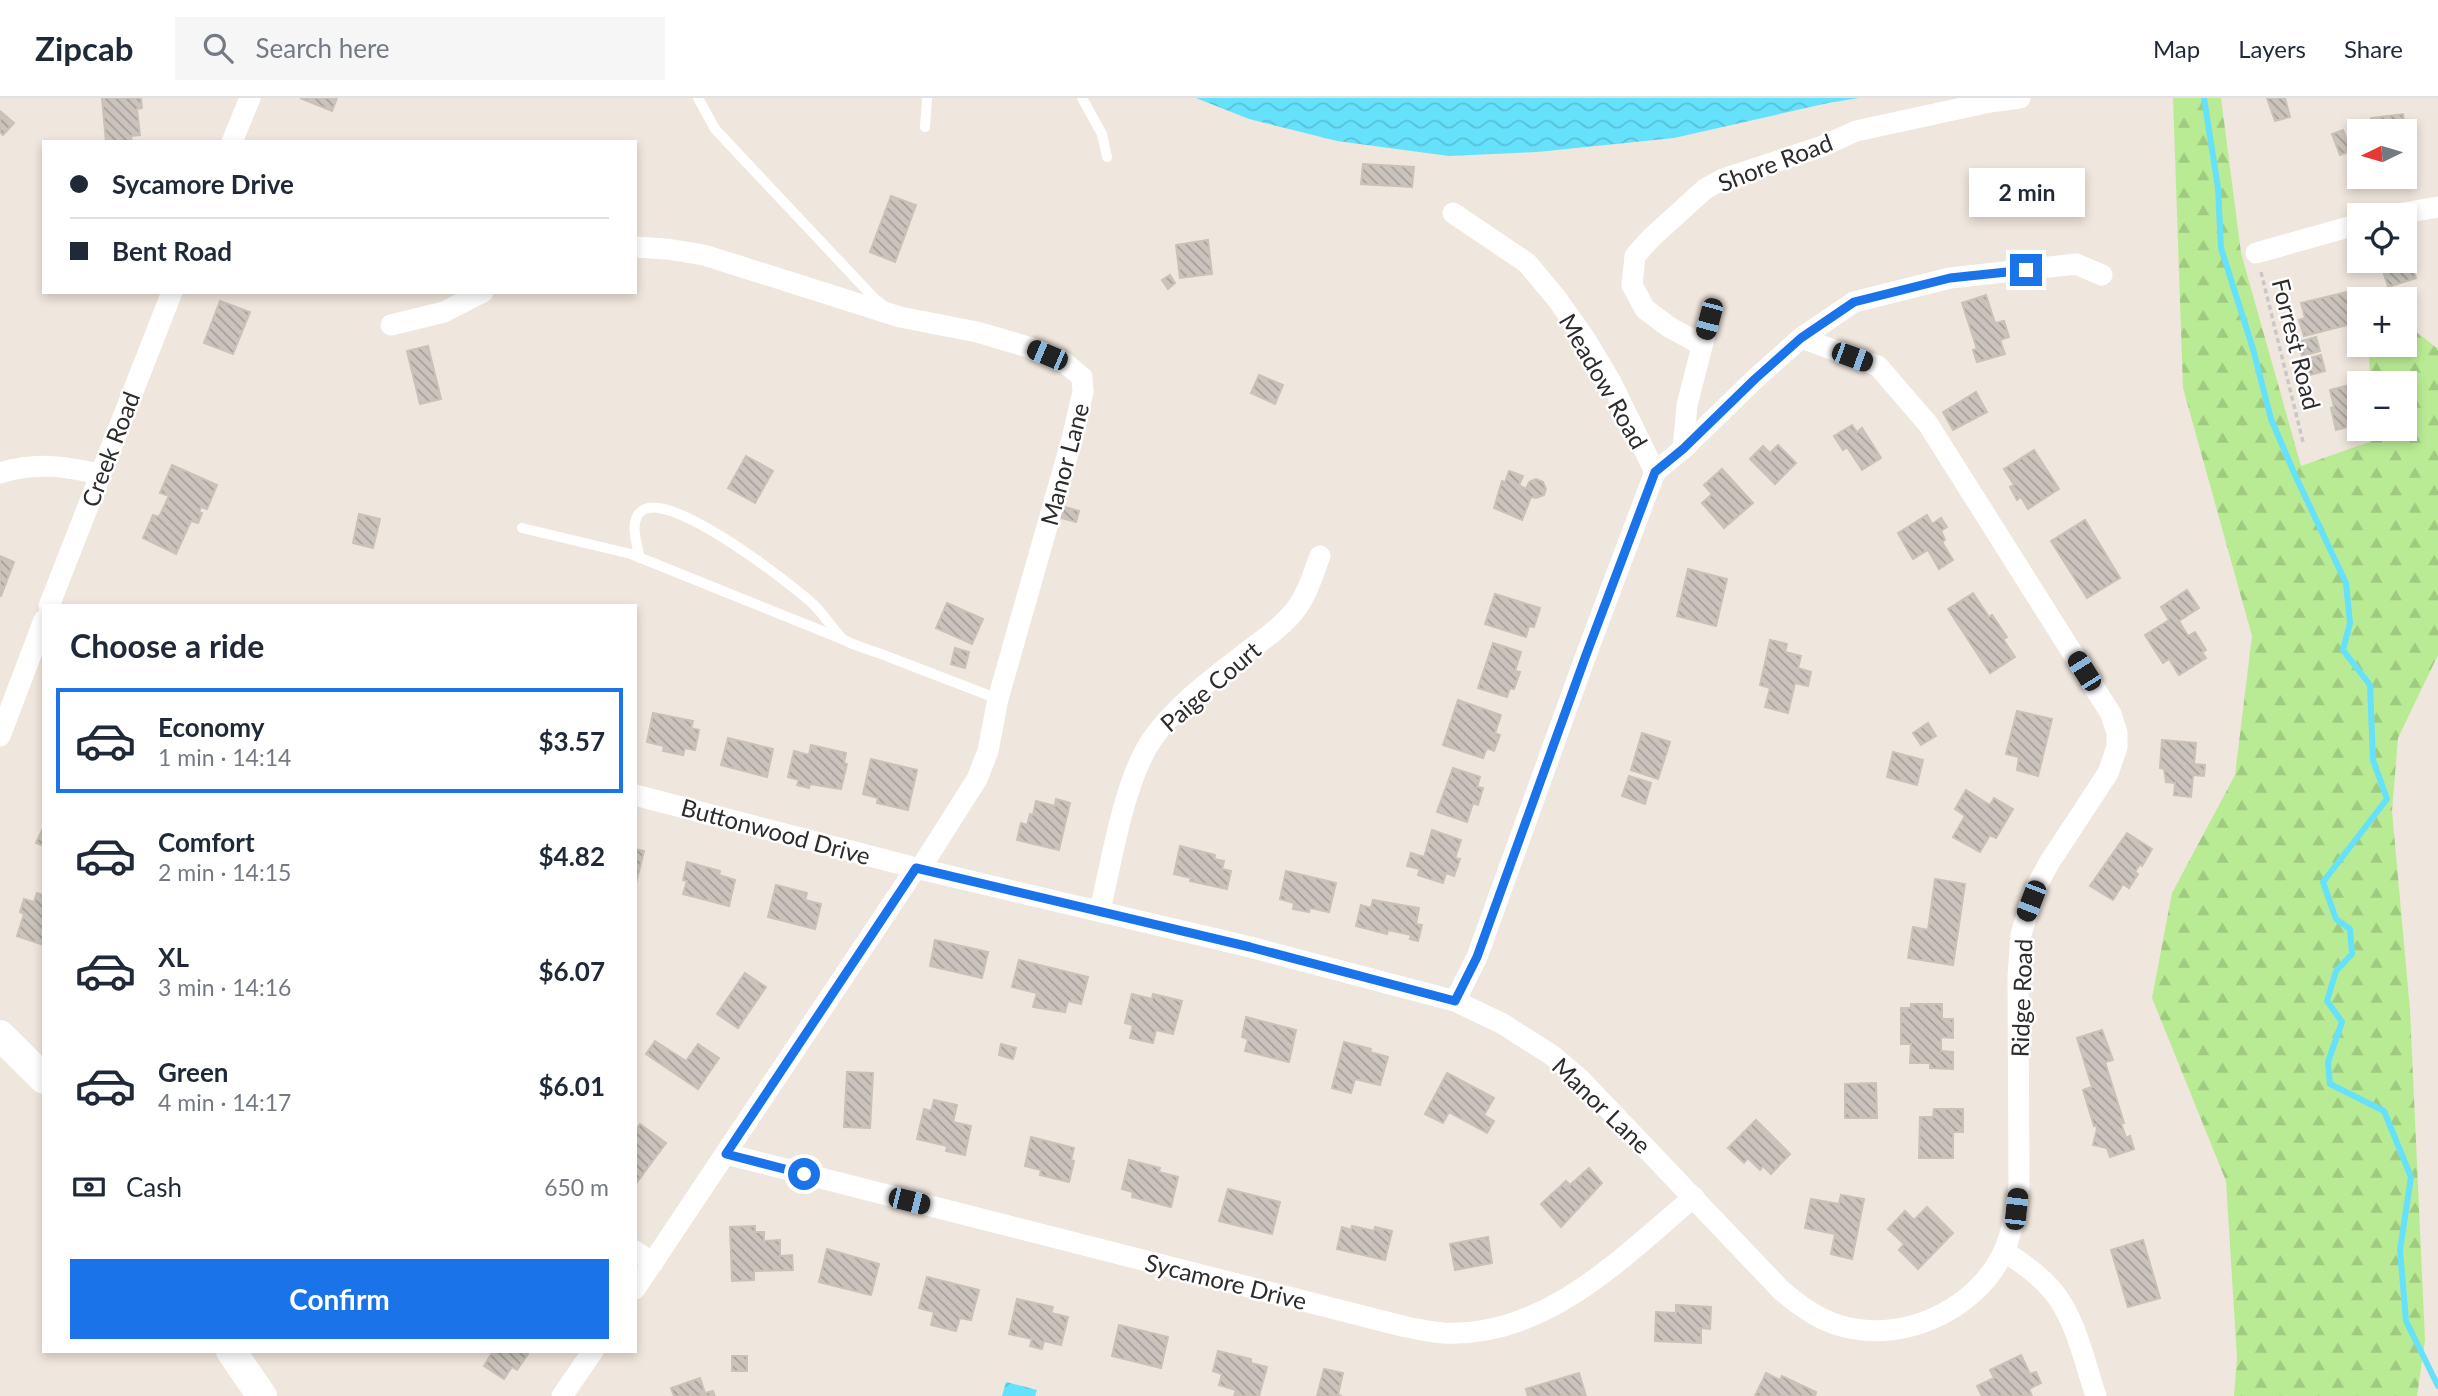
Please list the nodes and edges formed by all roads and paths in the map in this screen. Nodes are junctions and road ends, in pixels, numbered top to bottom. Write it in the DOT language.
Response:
graph roads {
  1 [pos="250,98"];
  2 [pos="698,98"];
  3 [pos="927,98"];
  4 [pos="1082,98"];
  5 [pos="2020,98"];
  6 [pos="925,127"];
  7 [pos="233,140"];
  8 [pos="1107,157"];
  9 [pos="2438,207"];
  10 [pos="2417,211"];
  11 [pos="1453,213"];
  12 [pos="2347,227"];
  13 [pos="637,247"];
  14 [pos="2256,253"];
  15 [pos="2102,275"];
  16 [pos="171,294"];
  17 [pos="479,294"];
  18 [pos="900,317"];
  19 [pos="1709,319"];
  20 [pos="391,325"];
  21 [pos="1801,338"];
  22 [pos="1702,345"];
  23 [pos="2303,442"];
  24 [pos="1683,449"];
  25 [pos="1655,472"];
  26 [pos="0,473"];
  27 [pos="99,474"];
  28 [pos="522,528"];
  29 [pos="1320,556"];
  30 [pos="640,558"];
  31 [pos="50,604"];
  32 [pos="42,625"];
  33 [pos="842,639"];
  34 [pos="999,699"];
  35 [pos="0,736"];
  36 [pos="637,796"];
  37 [pos="918,869"];
  38 [pos="1100,910"];
  39 [pos="1455,1001"];
  40 [pos="0,1035"];
  41 [pos="42,1077"];
  42 [pos="726,1154"];
  43 [pos="1694,1197"];
  44 [pos="2004,1251"];
  45 [pos="644,1257"];
  46 [pos="637,1282"];
  47 [pos="232,1353"];
  48 [pos="592,1353"];
  49 [pos="262,1396"];
  50 [pos="562,1396"];
  51 [pos="2096,1396"];
  1 -- 7 [label="street"];
  2 -- 18 [label="lane"];
  3 -- 6 [label="lane"];
  4 -- 8 [label="lane"];
  5 -- 22 [label="street, Shore Road"];
  9 -- 10 [label="street"];
  11 -- 25 [label="street, Meadow Road"];
  12 -- 14 [label="street"];
  13 -- 18 [label="street, Manor Lane"];
  14 -- 23 [label="path, Forrest Road"];
  15 -- 21 [label="street"];
  16 -- 27 [label="street, Creek Road"];
  17 -- 20 [label="street"];
  18 -- 34 [label="street, Manor Lane"];
  19 -- 22 [label="street"];
  21 -- 24 [label="street"];
  21 -- 44 [label="street, Ridge Road"];
  22 -- 24 [label="street"];
  24 -- 25 [label="street"];
  25 -- 39 [label="street"];
  26 -- 27 [label="street"];
  27 -- 31 [label="street, Creek Road"];
  28 -- 30 [label="lane"];
  29 -- 38 [label="street, Paige Court"];
  30 -- 33 [label="lane"];
  30 -- 33 [label="lane"];
  32 -- 35 [label="street"];
  33 -- 34 [label="lane"];
  34 -- 37 [label="street, Manor Lane"];
  36 -- 37 [label="street, Buttonwood Drive"];
  37 -- 38 [label="street, Manor Lane"];
  37 -- 42 [label="street, Manor Lane"];
  38 -- 39 [label="street, Manor Lane"];
  39 -- 43 [label="street, Manor Lane"];
  40 -- 41 [label="street"];
  42 -- 43 [label="street, Sycamore Drive"];
  42 -- 45 [label="street, Manor Lane"];
  43 -- 44 [label="street, Manor Lane"];
  44 -- 51 [label="street"];
  45 -- 46 [label="street, Manor Lane"];
  47 -- 49 [label="street"];
  48 -- 50 [label="street"];
}
